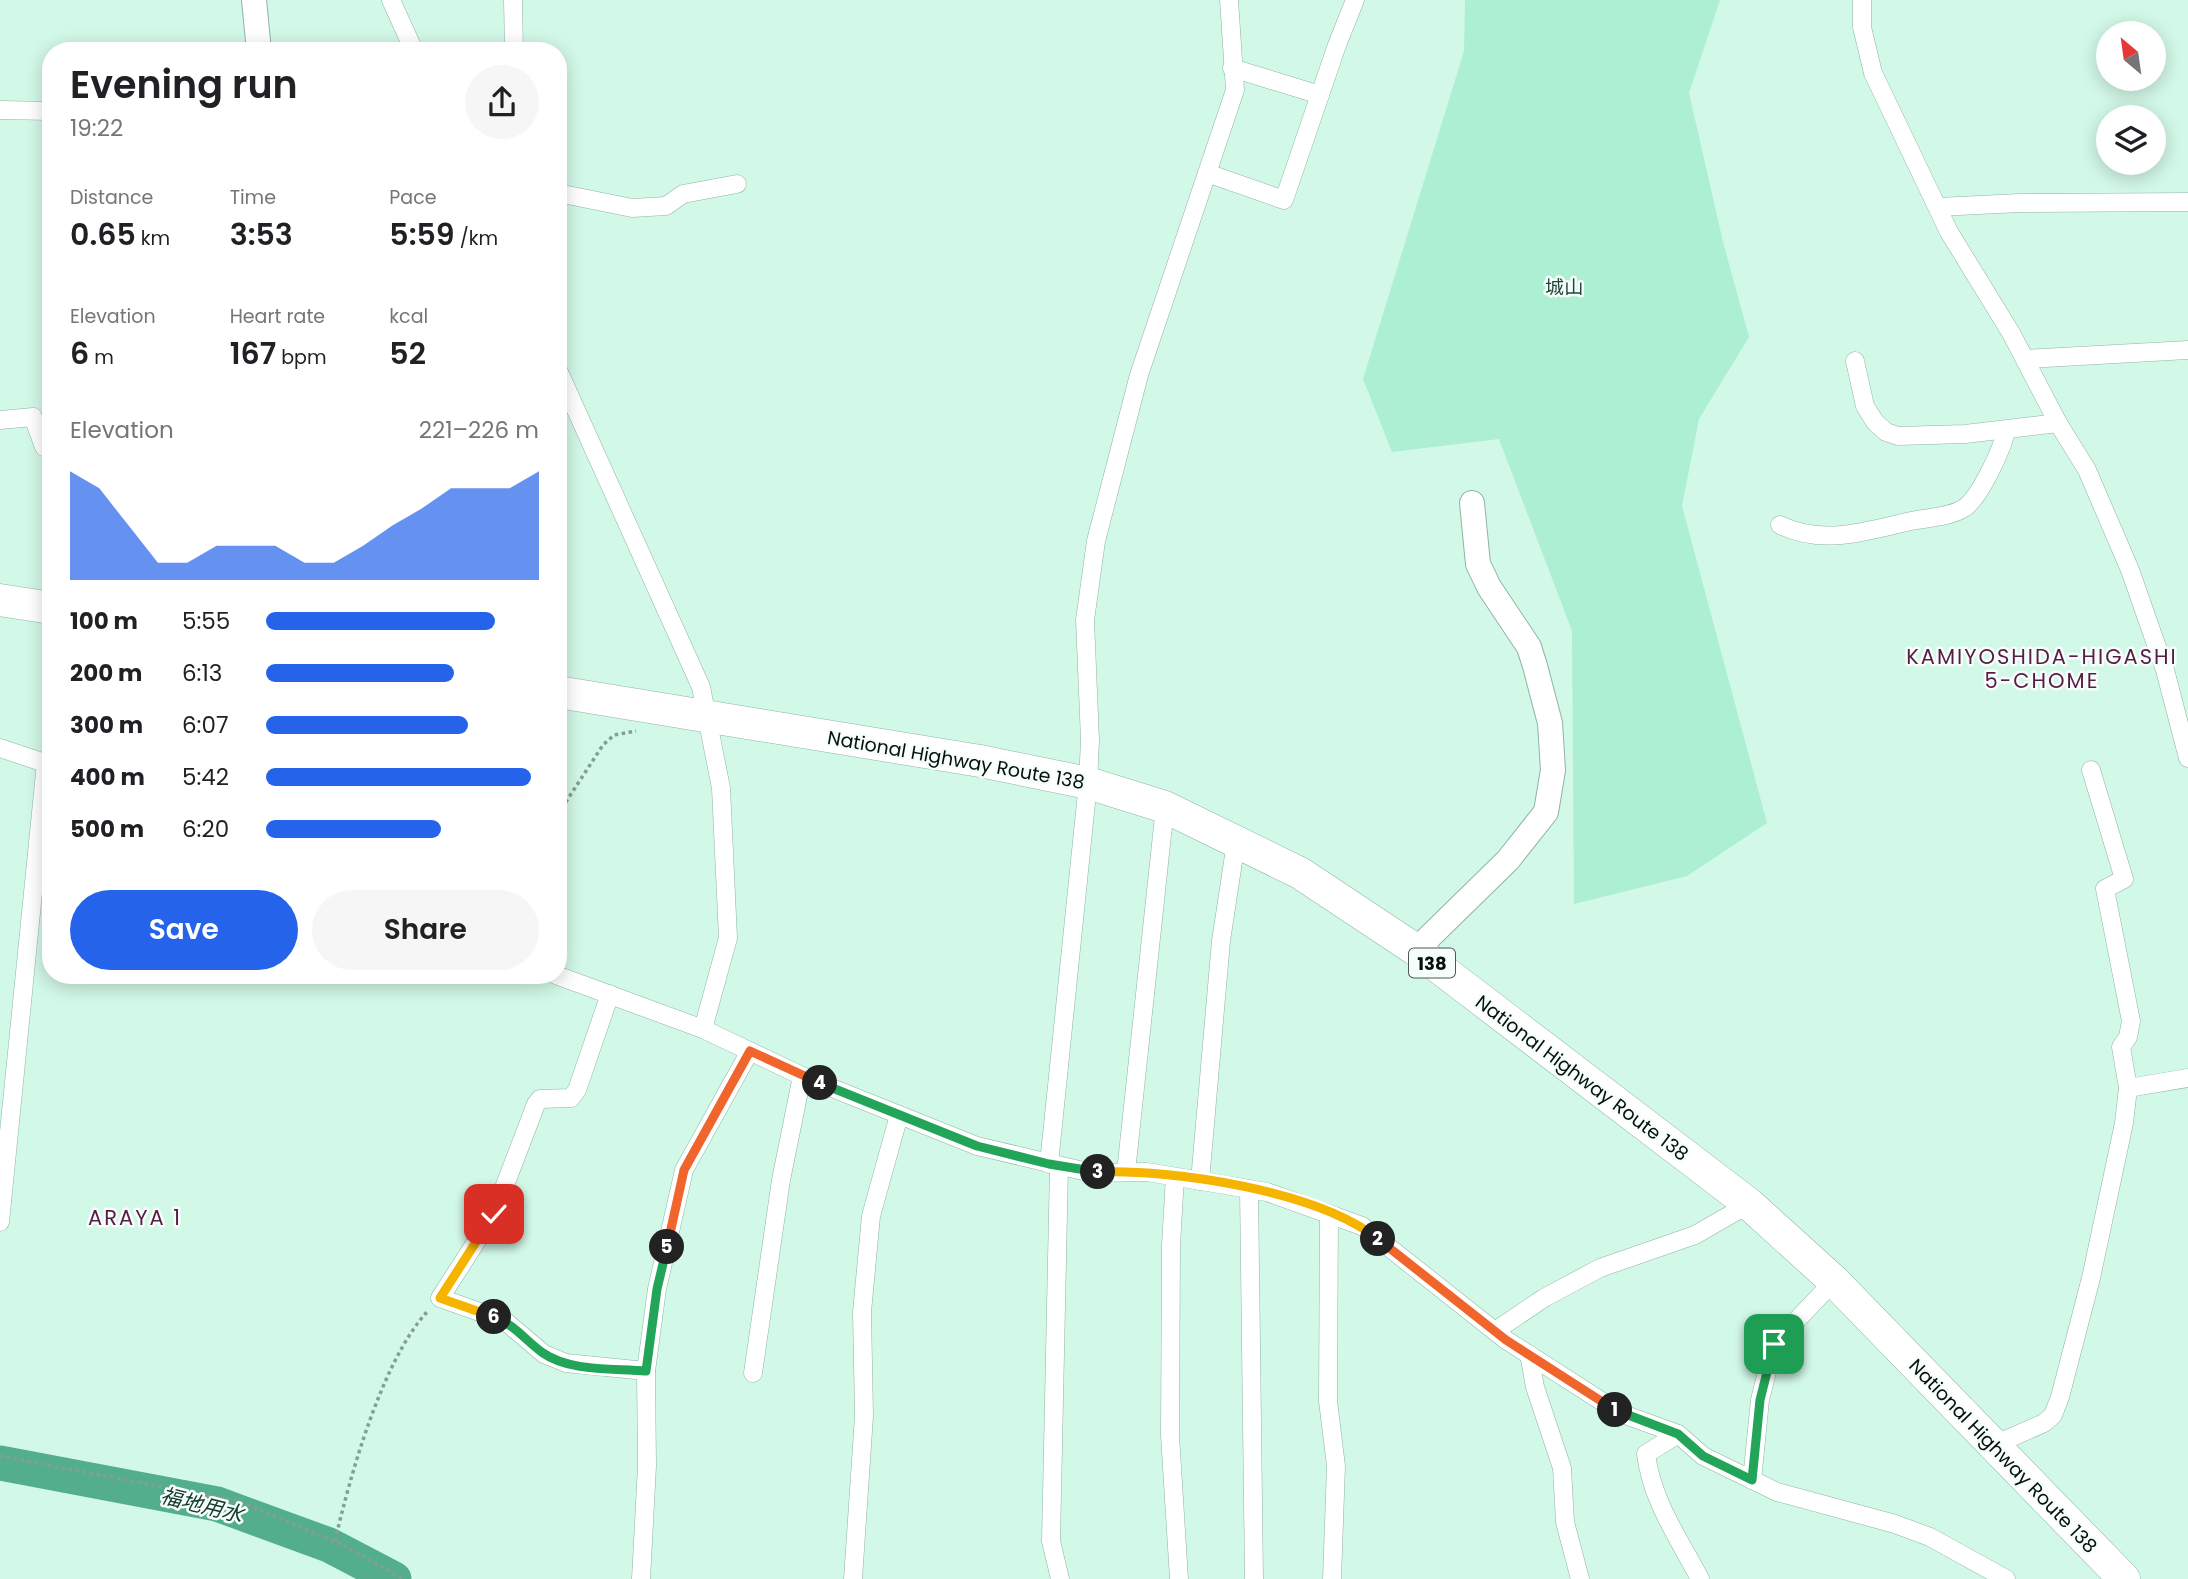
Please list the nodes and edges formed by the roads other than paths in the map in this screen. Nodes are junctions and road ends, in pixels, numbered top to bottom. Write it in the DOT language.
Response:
graph roads {
  1 [pos="254,0"];
  2 [pos="391,0"];
  3 [pos="513,0"];
  4 [pos="1229,0"];
  5 [pos="1355,0"];
  6 [pos="1862,0"];
  7 [pos="258,42"];
  8 [pos="410,42"];
  9 [pos="514,42"];
  10 [pos="1232,68"];
  11 [pos="1320,95"];
  12 [pos="0,110"];
  13 [pos="42,111"];
  14 [pos="1207,173"];
  15 [pos="737,184"];
  16 [pos="567,195"];
  17 [pos="2188,202"];
  18 [pos="1938,207"];
  19 [pos="2188,350"];
  20 [pos="2025,359"];
  21 [pos="1855,361"];
  22 [pos="567,390"];
  23 [pos="0,420"];
  24 [pos="2058,423"];
  25 [pos="2006,430"];
  26 [pos="42,442"];
  27 [pos="1472,503"];
  28 [pos="1780,525"];
  29 [pos="0,600"];
  30 [pos="42,607"];
  31 [pos="567,694"];
  32 [pos="707,717"];
  33 [pos="0,748"];
  34 [pos="2188,758"];
  35 [pos="42,762"];
  36 [pos="2091,770"];
  37 [pos="1088,783"];
  38 [pos="1165,807"];
  39 [pos="42,821"];
  40 [pos="1236,842"];
  41 [pos="1416,950"];
  42 [pos="567,979"];
  43 [pos="610,995"];
  44 [pos="704,1029"];
  45 [pos="750,1051"];
  46 [pos="802,1076"];
  47 [pos="2188,1078"];
  48 [pos="2128,1088"];
  49 [pos="899,1115"];
  50 [pos="1054,1165"];
  51 [pos="1126,1172"];
  52 [pos="1175,1177"];
  53 [pos="1200,1181"];
  54 [pos="1250,1189"];
  55 [pos="1749,1204"];
  56 [pos="1329,1214"];
  57 [pos="0,1222"];
  58 [pos="1834,1280"];
  59 [pos="1495,1331"];
  60 [pos="1529,1354"];
  61 [pos="646,1371"];
  62 [pos="753,1373"];
  63 [pos="1678,1434"];
  64 [pos="1994,1446"];
  65 [pos="1752,1480"];
  66 [pos="641,1579"];
  67 [pos="853,1579"];
  68 [pos="1060,1579"];
  69 [pos="1179,1579"];
  70 [pos="1254,1579"];
  71 [pos="1332,1579"];
  72 [pos="1580,1579"];
  73 [pos="1700,1579"];
  74 [pos="2006,1579"];
  75 [pos="2124,1579"];
  1 -- 7 [label="street"];
  2 -- 8 [label="street"];
  3 -- 9 [label="street"];
  4 -- 10 [label="street"];
  5 -- 11 [label="street"];
  6 -- 18 [label="street"];
  10 -- 11 [label="street"];
  10 -- 14 [label="street"];
  11 -- 14 [label="street"];
  12 -- 13 [label="street"];
  14 -- 37 [label="street"];
  15 -- 16 [label="street"];
  17 -- 18 [label="street"];
  18 -- 20 [label="street"];
  19 -- 20 [label="street"];
  20 -- 24 [label="street"];
  21 -- 25 [label="street"];
  22 -- 32 [label="street"];
  23 -- 26 [label="street"];
  24 -- 25 [label="street"];
  24 -- 34 [label="street"];
  25 -- 28 [label="street"];
  27 -- 41 [label="street"];
  29 -- 30 [label="highway"];
  31 -- 32 [label="highway, National Highway Route 138 / 138"];
  32 -- 37 [label="highway, National Highway Route 138 / 138"];
  32 -- 44 [label="street"];
  33 -- 35 [label="street"];
  36 -- 48 [label="street"];
  37 -- 38 [label="highway, National Highway Route 138 / 138"];
  37 -- 50 [label="street"];
  38 -- 40 [label="highway, National Highway Route 138 / 138"];
  38 -- 51 [label="street"];
  39 -- 57 [label="street"];
  40 -- 41 [label="highway, National Highway Route 138 / 138"];
  40 -- 53 [label="street"];
  41 -- 55 [label="highway, National Highway Route 138 / 138"];
  42 -- 43 [label="street"];
  43 -- 44 [label="street"];
  43 -- 61 [label="street"];
  44 -- 45 [label="street"];
  45 -- 46 [label="street"];
  45 -- 61 [label="street"];
  46 -- 49 [label="street"];
  46 -- 62 [label="street"];
  47 -- 48 [label="street"];
  48 -- 64 [label="street"];
  49 -- 50 [label="street"];
  49 -- 67 [label="street"];
  50 -- 51 [label="street"];
  50 -- 68 [label="street"];
  51 -- 52 [label="street"];
  52 -- 53 [label="street"];
  52 -- 69 [label="street"];
  53 -- 54 [label="street"];
  54 -- 56 [label="street"];
  54 -- 70 [label="street"];
  55 -- 58 [label="highway, National Highway Route 138 / 138"];
  55 -- 59 [label="street"];
  56 -- 59 [label="street"];
  56 -- 71 [label="street"];
  58 -- 64 [label="highway, National Highway Route 138 / 138"];
  58 -- 65 [label="street"];
  59 -- 60 [label="street"];
  60 -- 63 [label="street"];
  60 -- 72 [label="street"];
  61 -- 66 [label="street"];
  63 -- 65 [label="street"];
  63 -- 73 [label="street"];
  64 -- 75 [label="highway, National Highway Route 138 / 138"];
  65 -- 74 [label="street"];
}
